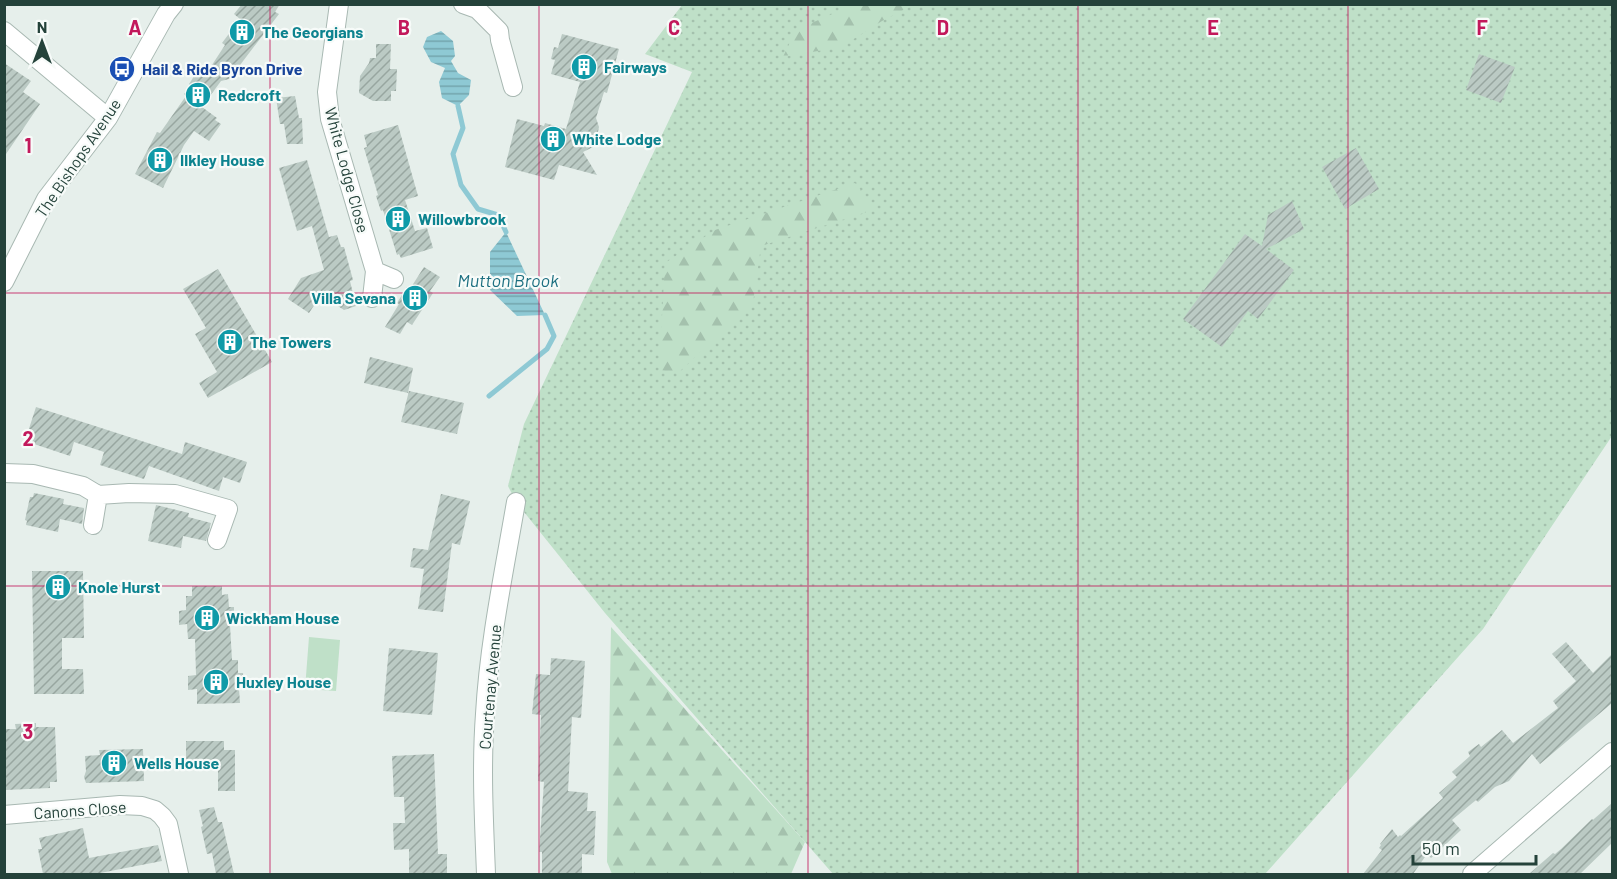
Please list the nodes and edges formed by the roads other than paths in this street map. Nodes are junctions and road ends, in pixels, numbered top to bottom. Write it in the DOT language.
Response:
graph roads {
  1 [pos="174,4"];
  2 [pos="339,4"];
  3 [pos="463,4"];
  4 [pos="4,31"];
  5 [pos="513,87"];
  6 [pos="108,118"];
  7 [pos="375,271"];
  8 [pos="394,279"];
  9 [pos="4,282"];
  10 [pos="372,298"];
  11 [pos="4,473"];
  12 [pos="98,495"];
  13 [pos="516,502"];
  14 [pos="93,525"];
  15 [pos="217,540"];
  16 [pos="1612,752"];
  17 [pos="4,815"];
  18 [pos="179,874"];
  19 [pos="486,874"];
  20 [pos="1472,874"];
  1 -- 6 [label="street, The Bishops Avenue"];
  2 -- 7 [label="street, White Lodge Close"];
  3 -- 5 [label="street"];
  4 -- 6 [label="street"];
  6 -- 9 [label="street, The Bishops Avenue"];
  7 -- 8 [label="street"];
  7 -- 10 [label="street, White Lodge Close"];
  11 -- 12 [label="street"];
  12 -- 14 [label="street"];
  12 -- 15 [label="street"];
  13 -- 19 [label="street, Courtenay Avenue"];
  16 -- 20 [label="street"];
  17 -- 18 [label="street, Canons Close"];
}
